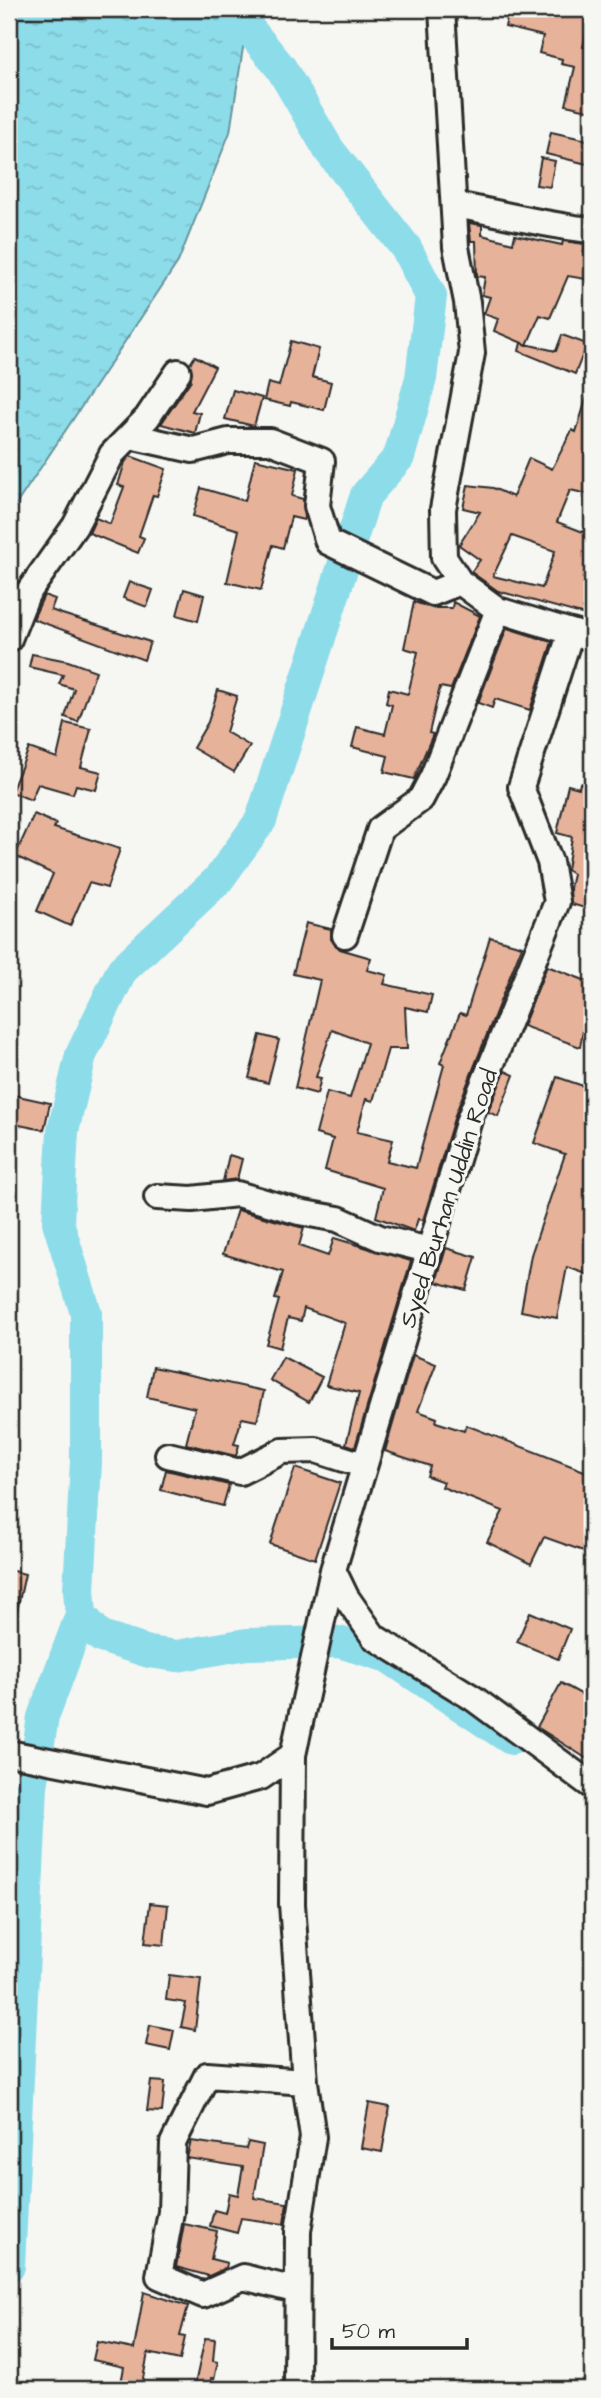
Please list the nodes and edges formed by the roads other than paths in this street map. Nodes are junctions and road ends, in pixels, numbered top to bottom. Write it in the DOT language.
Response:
graph roads {
  1 [pos="442,9"];
  2 [pos="455,205"];
  3 [pos="592,230"];
  4 [pos="178,372"];
  5 [pos="130,436"];
  6 [pos="460,582"];
  7 [pos="498,610"];
  8 [pos="582,635"];
  9 [pos="9,639"];
  10 [pos="345,935"];
  11 [pos="157,1197"];
  12 [pos="429,1250"];
  13 [pos="168,1455"];
  14 [pos="363,1465"];
  15 [pos="331,1577"];
  16 [pos="9,1753"];
  17 [pos="293,1755"];
  18 [pos="592,1786"];
  19 [pos="306,2082"];
  20 [pos="295,2290"];
  21 [pos="297,2389"];
  1 -- 2 [label="street"];
  2 -- 3 [label="street"];
  2 -- 6 [label="street"];
  4 -- 5 [label="street"];
  5 -- 6 [label="street"];
  5 -- 9 [label="street"];
  6 -- 7 [label="street"];
  7 -- 8 [label="street"];
  7 -- 10 [label="street"];
  8 -- 12 [label="street, Syed Burhan Uddin Road"];
  11 -- 12 [label="street"];
  12 -- 14 [label="street, Syed Burhan Uddin Road"];
  13 -- 14 [label="street"];
  14 -- 15 [label="street, Syed Burhan Uddin Road"];
  15 -- 17 [label="street, Syed Burhan Uddin Road"];
  15 -- 18 [label="street"];
  16 -- 17 [label="street"];
  17 -- 19 [label="street, Syed Burhan Uddin Road"];
  19 -- 20 [label="street, Syed Burhan Uddin Road"];
  19 -- 20 [label="street"];
  20 -- 21 [label="street, Syed Burhan Uddin Road"];
}
